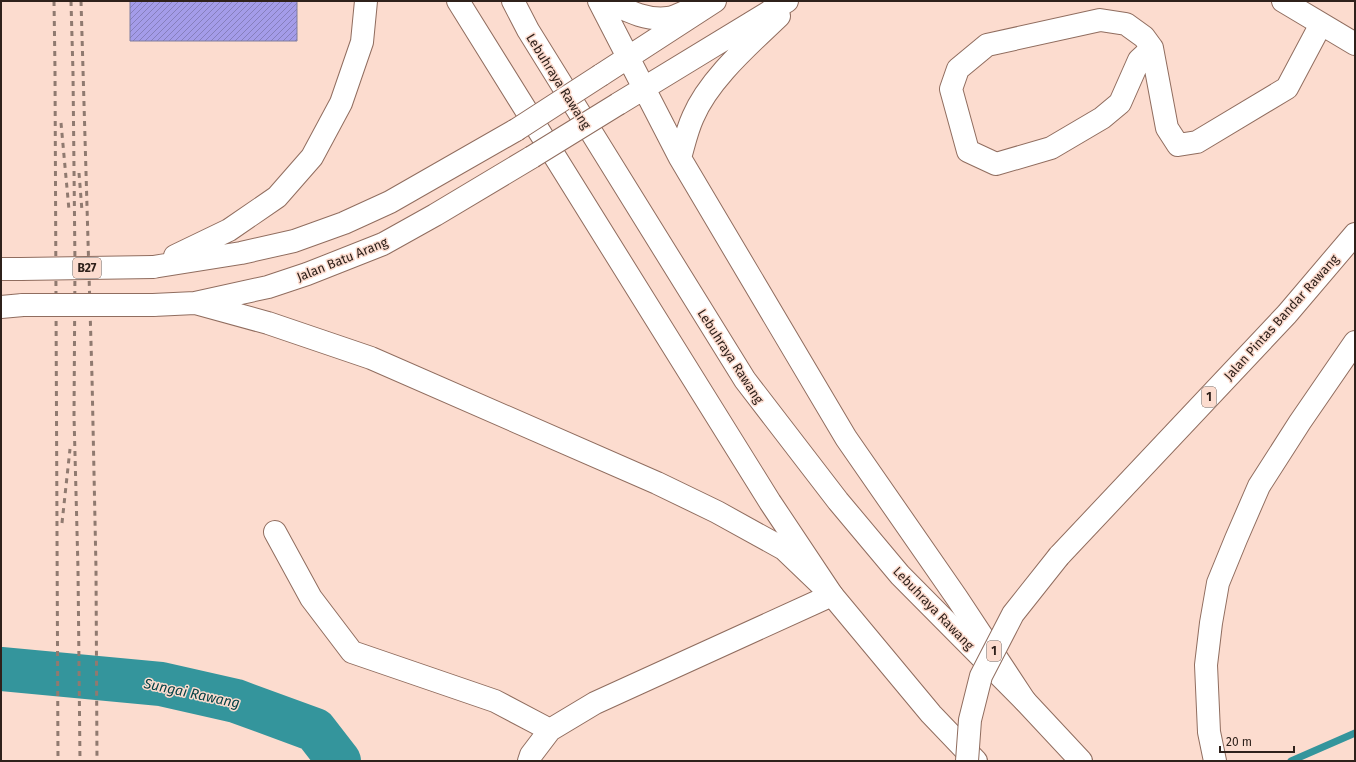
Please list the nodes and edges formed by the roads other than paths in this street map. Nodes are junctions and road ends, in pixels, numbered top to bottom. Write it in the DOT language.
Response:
graph roads {
  1 [pos="366,1"];
  2 [pos="458,1"];
  3 [pos="513,1"];
  4 [pos="599,1"];
  5 [pos="607,1"];
  6 [pos="714,1"];
  7 [pos="787,1"];
  8 [pos="794,1"];
  9 [pos="1283,1"];
  10 [pos="1315,13"];
  11 [pos="1355,44"];
  12 [pos="1152,48"];
  13 [pos="628,58"];
  14 [pos="644,88"];
  15 [pos="680,158"];
  16 [pos="1355,234"];
  17 [pos="153,267"];
  18 [pos="11,269"];
  19 [pos="195,303"];
  20 [pos="1,307"];
  21 [pos="1355,342"];
  22 [pos="275,532"];
  23 [pos="832,595"];
  24 [pos="1025,701"];
  25 [pos="550,730"];
  26 [pos="529,761"];
  27 [pos="967,761"];
  28 [pos="976,761"];
  29 [pos="1081,761"];
  30 [pos="1215,761"];
  1 -- 17 [label="main road"];
  2 -- 23 [label="main road"];
  3 -- 24 [label="main road, Lebuhraya Rawang"];
  4 -- 13 [label="main road"];
  5 -- 6 [label="main road"];
  6 -- 13 [label="main road"];
  7 -- 14 [label="main road, Jalan Batu Arang"];
  8 -- 15 [label="main road"];
  9 -- 10 [label="main road"];
  10 -- 11 [label="main road"];
  10 -- 12 [label="main road"];
  12 -- 12 [label="main road"];
  13 -- 14 [label="main road"];
  13 -- 17 [label="main road, bridge"];
  14 -- 15 [label="main road"];
  14 -- 19 [label="main road, Jalan Batu Arang, bridge"];
  15 -- 24 [label="main road"];
  16 -- 27 [label="main road, Jalan Pintas Bandar Rawang / 1, bridge"];
  17 -- 18 [label="main road, B27, bridge"];
  19 -- 20 [label="main road, Jalan Batu Arang, bridge"];
  19 -- 23 [label="main road"];
  21 -- 30 [label="main road"];
  22 -- 25 [label="main road"];
  23 -- 25 [label="main road"];
  23 -- 28 [label="main road"];
  24 -- 29 [label="main road, Lebuhraya Rawang"];
  25 -- 26 [label="main road"];
}
